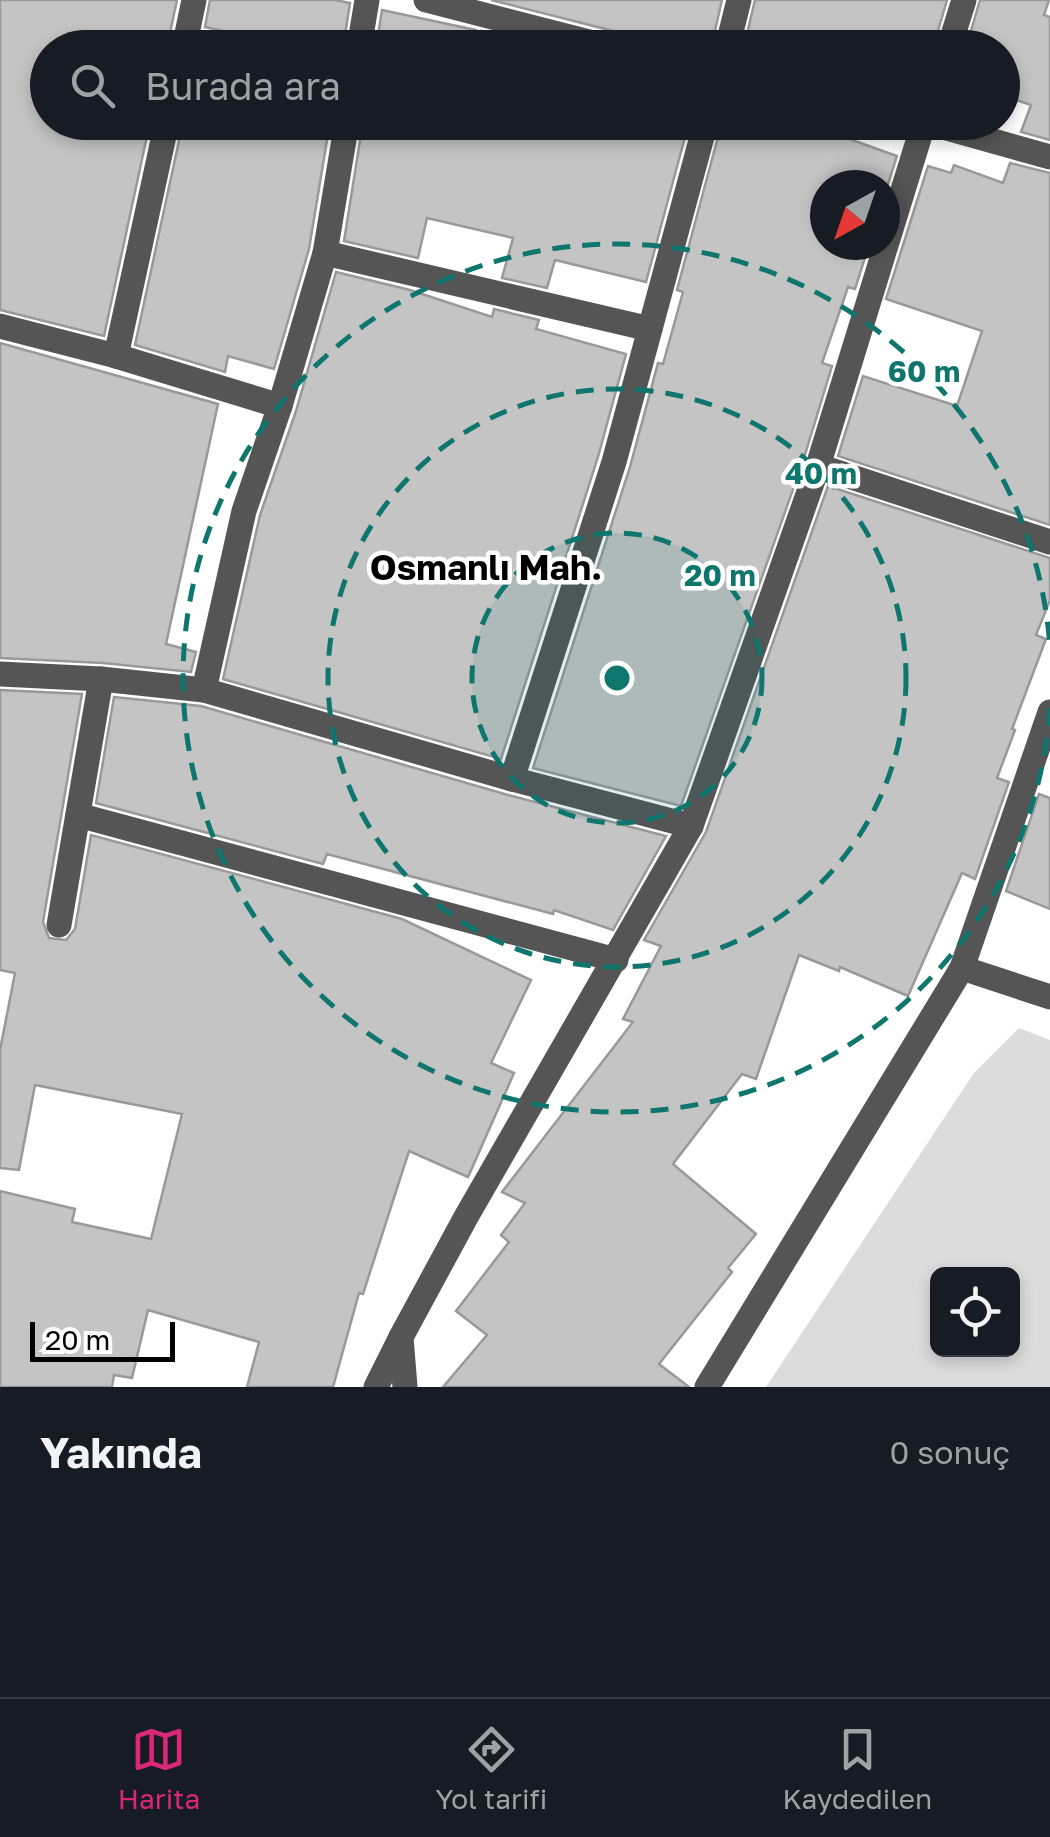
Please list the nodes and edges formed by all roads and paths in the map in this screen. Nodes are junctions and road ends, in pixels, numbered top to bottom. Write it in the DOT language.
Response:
graph roads {
  1 [pos="194,0"];
  2 [pos="367,0"];
  3 [pos="426,0"];
  4 [pos="739,0"];
  5 [pos="964,0"];
  6 [pos="188,30"];
  7 [pos="363,30"];
  8 [pos="543,30"];
  9 [pos="732,30"];
  10 [pos="955,30"];
  11 [pos="163,140"];
  12 [pos="344,140"];
  13 [pos="701,140"];
  14 [pos="918,140"];
  15 [pos="989,140"];
  16 [pos="1050,157"];
  17 [pos="326,254"];
  18 [pos="0,326"];
  19 [pos="650,329"];
  20 [pos="116,356"];
  21 [pos="280,406"];
  22 [pos="818,466"];
  23 [pos="1050,542"];
  24 [pos="0,674"];
  25 [pos="101,679"];
  26 [pos="204,690"];
  27 [pos="1050,712"];
  28 [pos="512,779"];
  29 [pos="78,815"];
  30 [pos="691,826"];
  31 [pos="59,925"];
  32 [pos="616,960"];
  33 [pos="962,968"];
  34 [pos="1050,997"];
  35 [pos="402,1337"];
  36 [pos="376,1387"];
  37 [pos="404,1387"];
  38 [pos="707,1387"];
  1 -- 6 [label="street"];
  2 -- 7 [label="street"];
  3 -- 8 [label="street"];
  4 -- 9 [label="street"];
  5 -- 10 [label="street"];
  11 -- 20 [label="street"];
  12 -- 17 [label="street"];
  13 -- 19 [label="street"];
  14 -- 22 [label="street"];
  15 -- 16 [label="street"];
  17 -- 19 [label="street"];
  17 -- 21 [label="street"];
  18 -- 20 [label="street"];
  19 -- 28 [label="street"];
  20 -- 21 [label="street"];
  21 -- 26 [label="street"];
  22 -- 23 [label="street"];
  22 -- 30 [label="street"];
  24 -- 25 [label="street"];
  25 -- 26 [label="street"];
  25 -- 29 [label="street"];
  26 -- 28 [label="street"];
  27 -- 33 [label="street"];
  28 -- 30 [label="street"];
  29 -- 31 [label="street"];
  29 -- 32 [label="street"];
  30 -- 32 [label="street"];
  32 -- 35 [label="street"];
  33 -- 34 [label="street"];
  33 -- 38 [label="street"];
  35 -- 36 [label="street"];
  35 -- 37 [label="street"];
}
